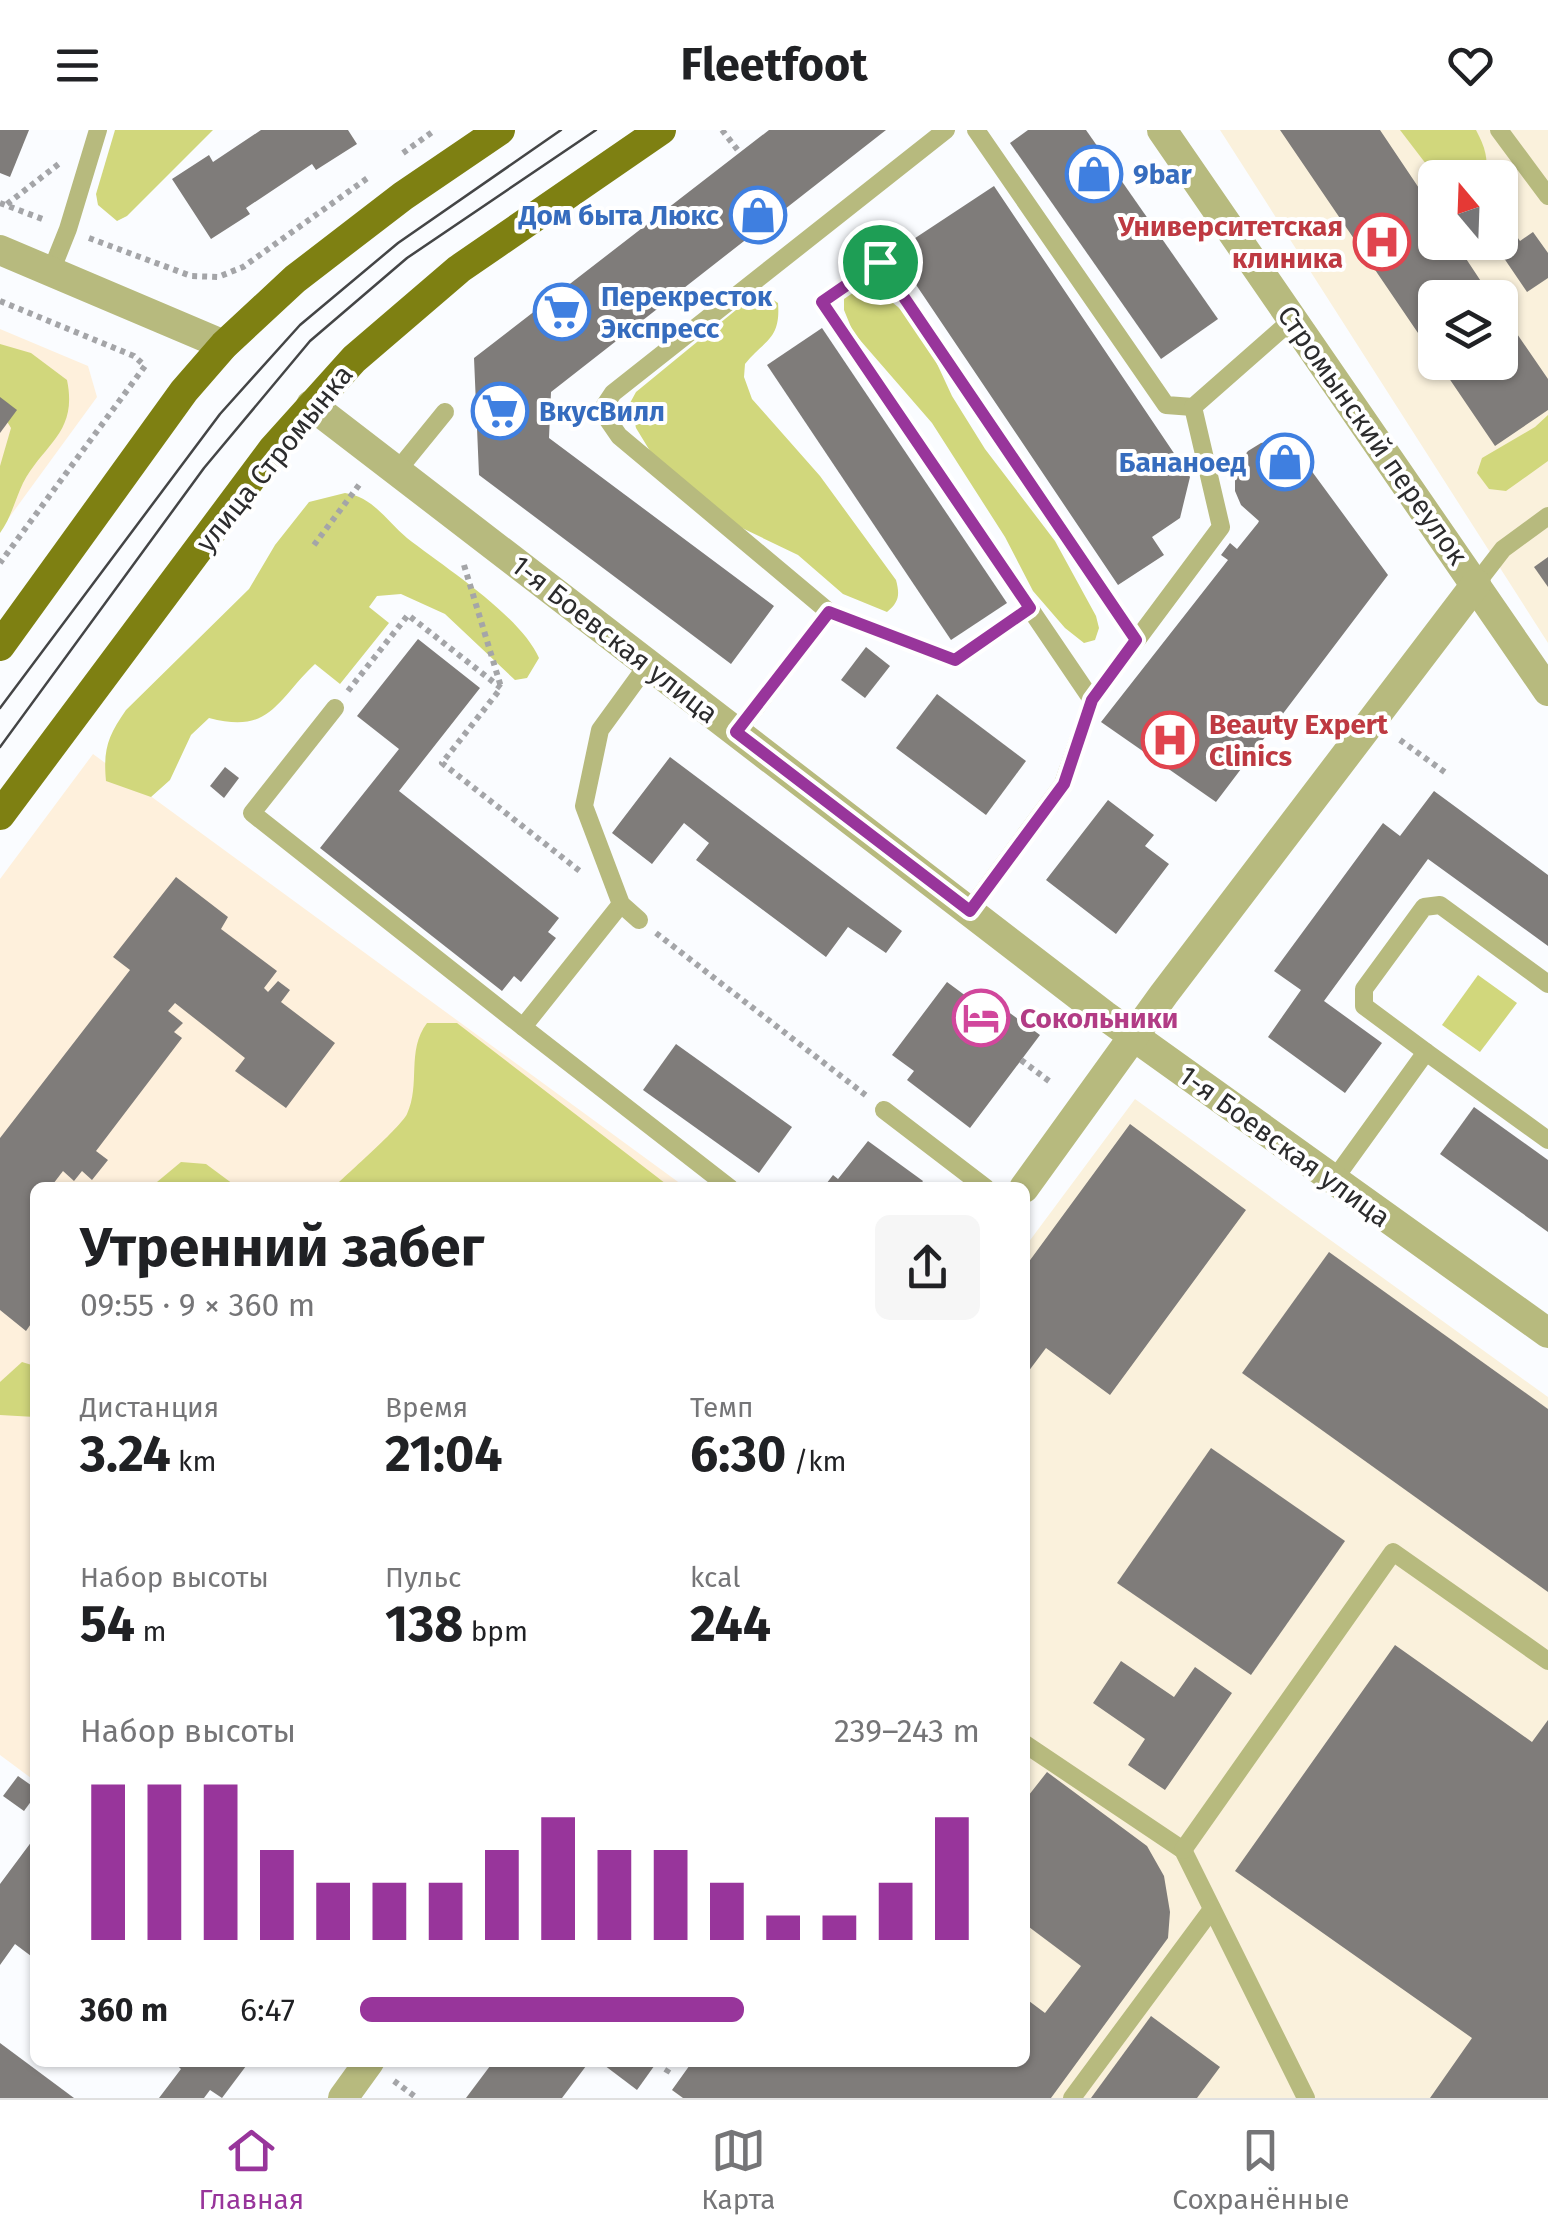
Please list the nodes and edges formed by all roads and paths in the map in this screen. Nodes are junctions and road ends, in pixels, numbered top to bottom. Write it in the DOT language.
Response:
graph roads {
  1 [pos="98,130"];
  2 [pos="433,130"];
  3 [pos="500,130"];
  4 [pos="661,130"];
  5 [pos="722,130"];
  6 [pos="946,130"];
  7 [pos="976,130"];
  8 [pos="1162,130"];
  9 [pos="1499,130"];
  10 [pos="740,153"];
  11 [pos="401,154"];
  12 [pos="69,155"];
  13 [pos="370,177"];
  14 [pos="1548,196"];
  15 [pos="6,205"];
  16 [pos="0,250"];
  17 [pos="52,270"];
  18 [pos="176,271"];
  19 [pos="0,301"];
  20 [pos="1293,320"];
  21 [pos="224,345"];
  22 [pos="311,405"];
  23 [pos="1192,407"];
  24 [pos="445,412"];
  25 [pos="397,472"];
  26 [pos="359,485"];
  27 [pos="1548,516"];
  28 [pos="314,545"];
  29 [pos="462,560"];
  30 [pos="0,562"];
  31 [pos="1476,584"];
  32 [pos="1030,608"];
  33 [pos="829,612"];
  34 [pos="1136,640"];
  35 [pos="0,646"];
  36 [pos="648,664"];
  37 [pos="501,688"];
  38 [pos="1548,691"];
  39 [pos="1092,700"];
  40 [pos="335,708"];
  41 [pos="736,732"];
  42 [pos="1400,740"];
  43 [pos="1446,773"];
  44 [pos="0,816"];
  45 [pos="621,904"];
  46 [pos="970,911"];
  47 [pos="639,920"];
  48 [pos="1548,984"];
  49 [pos="524,1027"];
  50 [pos="1134,1037"];
  51 [pos="1426,1052"];
  52 [pos="1021,1060"];
  53 [pos="1054,1084"];
  54 [pos="884,1110"];
  55 [pos="1548,1140"];
  56 [pos="1332,1180"];
  57 [pos="722,1182"];
  58 [pos="978,1182"];
  59 [pos="1028,1182"];
  60 [pos="1548,1333"];
  61 [pos="1548,1661"];
  62 [pos="1030,1747"];
  63 [pos="1182,1850"];
  64 [pos="1212,1910"];
  65 [pos="671,2067"];
  66 [pos="379,2070"];
  67 [pos="666,2074"];
  68 [pos="342,2098"];
  69 [pos="417,2098"];
  70 [pos="1072,2098"];
  71 [pos="1306,2098"];
  1 -- 17 [label="lane"];
  2 -- 11 [label="path"];
  3 -- 21 [label="main road"];
  4 -- 22 [label="main road, улица Стромынка"];
  5 -- 10 [label="path"];
  6 -- 33 [label="lane"];
  7 -- 23 [label="lane"];
  8 -- 20 [label="street, Стромынский переулок"];
  9 -- 14 [label="lane"];
  12 -- 15 [label="path"];
  13 -- 18 [label="path"];
  16 -- 17 [label="street"];
  17 -- 21 [label="street"];
  19 -- 30 [label="path"];
  20 -- 23 [label="lane"];
  20 -- 31 [label="street, Стромынский переулок"];
  21 -- 35 [label="main road"];
  22 -- 25 [label="street, 1-я Боевская улица"];
  22 -- 44 [label="main road, улица Стромынка"];
  23 -- 34 [label="lane"];
  24 -- 25 [label="lane"];
  25 -- 36 [label="street, 1-я Боевская улица"];
  26 -- 28 [label="path"];
  27 -- 31 [label="lane"];
  29 -- 37 [label="path"];
  31 -- 38 [label="street, Стромынский переулок"];
  31 -- 50 [label="street"];
  32 -- 33 [label="path"];
  32 -- 34 [label="lane"];
  32 -- 39 [label="lane"];
  33 -- 41 [label="lane"];
  34 -- 39 [label="lane"];
  36 -- 41 [label="street, 1-я Боевская улица"];
  36 -- 45 [label="lane"];
  37 -- 40 [label="path"];
  37 -- 45 [label="path"];
  39 -- 46 [label="lane"];
  40 -- 49 [label="lane"];
  41 -- 46 [label="street, 1-я Боевская улица"];
  42 -- 43 [label="path"];
  45 -- 47 [label="lane"];
  45 -- 49 [label="lane"];
  46 -- 50 [label="street, 1-я Боевская улица"];
  47 -- 54 [label="path"];
  48 -- 51 [label="lane"];
  49 -- 57 [label="lane"];
  50 -- 56 [label="street, 1-я Боевская улица"];
  50 -- 59 [label="street"];
  51 -- 55 [label="lane"];
  51 -- 56 [label="lane"];
  52 -- 53 [label="path"];
  54 -- 58 [label="lane"];
  56 -- 60 [label="street, 1-я Боевская улица"];
  61 -- 63 [label="lane"];
  62 -- 63 [label="lane"];
  63 -- 64 [label="lane"];
  64 -- 70 [label="lane"];
  64 -- 71 [label="lane"];
  65 -- 67 [label="path"];
  66 -- 68 [label="street"];
  66 -- 69 [label="path"];
}
